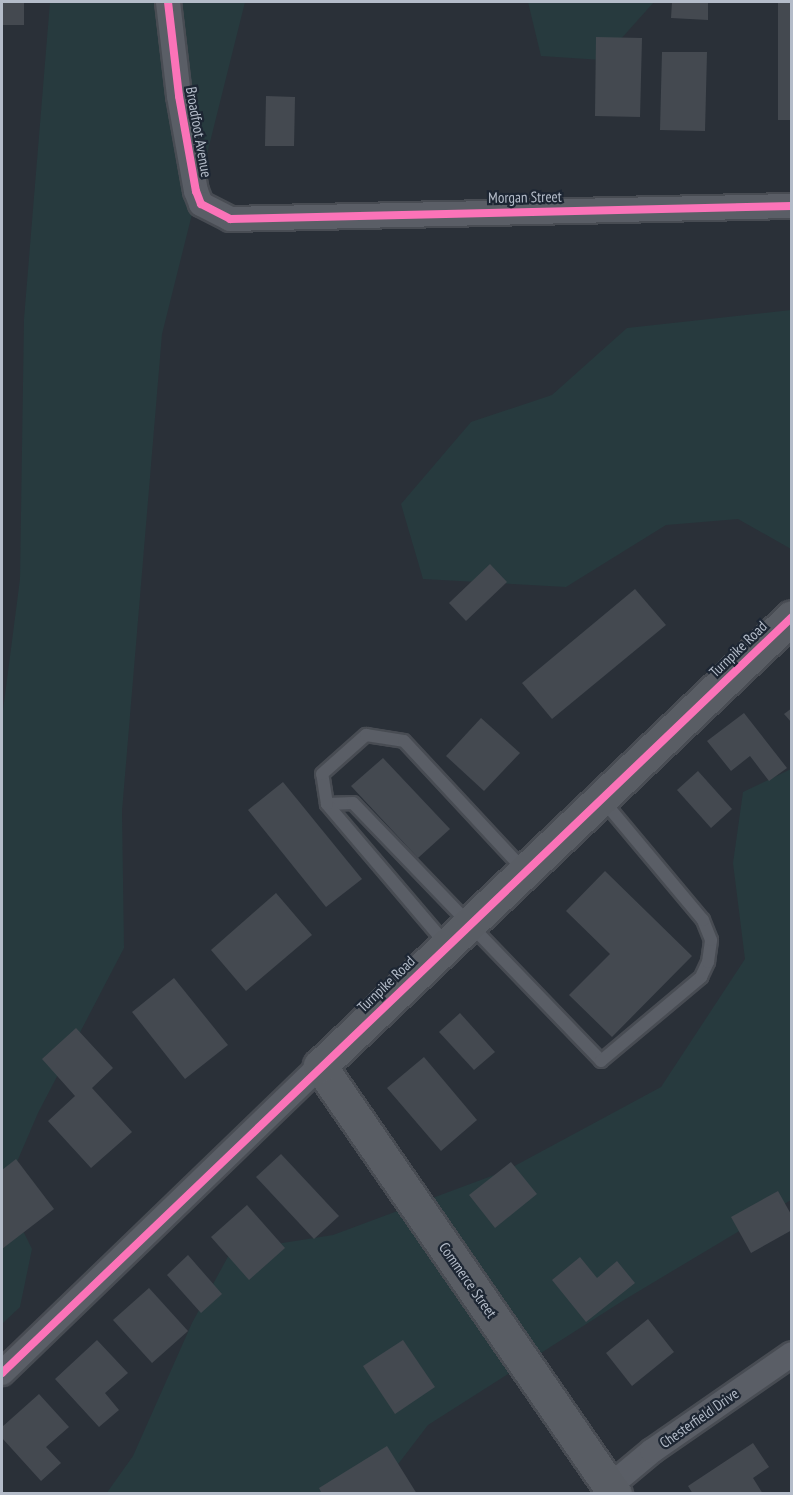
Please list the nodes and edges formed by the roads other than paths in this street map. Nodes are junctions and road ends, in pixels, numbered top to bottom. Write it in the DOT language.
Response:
graph roads {
  1 [pos="168,2"];
  2 [pos="792,206"];
  3 [pos="260,217"];
  4 [pos="792,617"];
  5 [pos="601,798"];
  6 [pos="327,804"];
  7 [pos="525,870"];
  8 [pos="458,935"];
  9 [pos="320,1066"];
  10 [pos="792,1354"];
  11 [pos="2,1373"];
  12 [pos="613,1490"];
  1 -- 3 [label="street, Broadfoot Avenue"];
  2 -- 3 [label="street, Morgan Street"];
  4 -- 5 [label="street, Turnpike Road"];
  5 -- 7 [label="street, Turnpike Road"];
  5 -- 8 [label="lane"];
  6 -- 7 [label="lane"];
  6 -- 8 [label="lane"];
  6 -- 8 [label="lane"];
  7 -- 8 [label="street, Turnpike Road"];
  8 -- 9 [label="street, Turnpike Road"];
  9 -- 11 [label="street, Turnpike Road"];
  9 -- 12 [label="street, Commerce Street"];
  10 -- 12 [label="street, Chesterfield Drive"];
}
